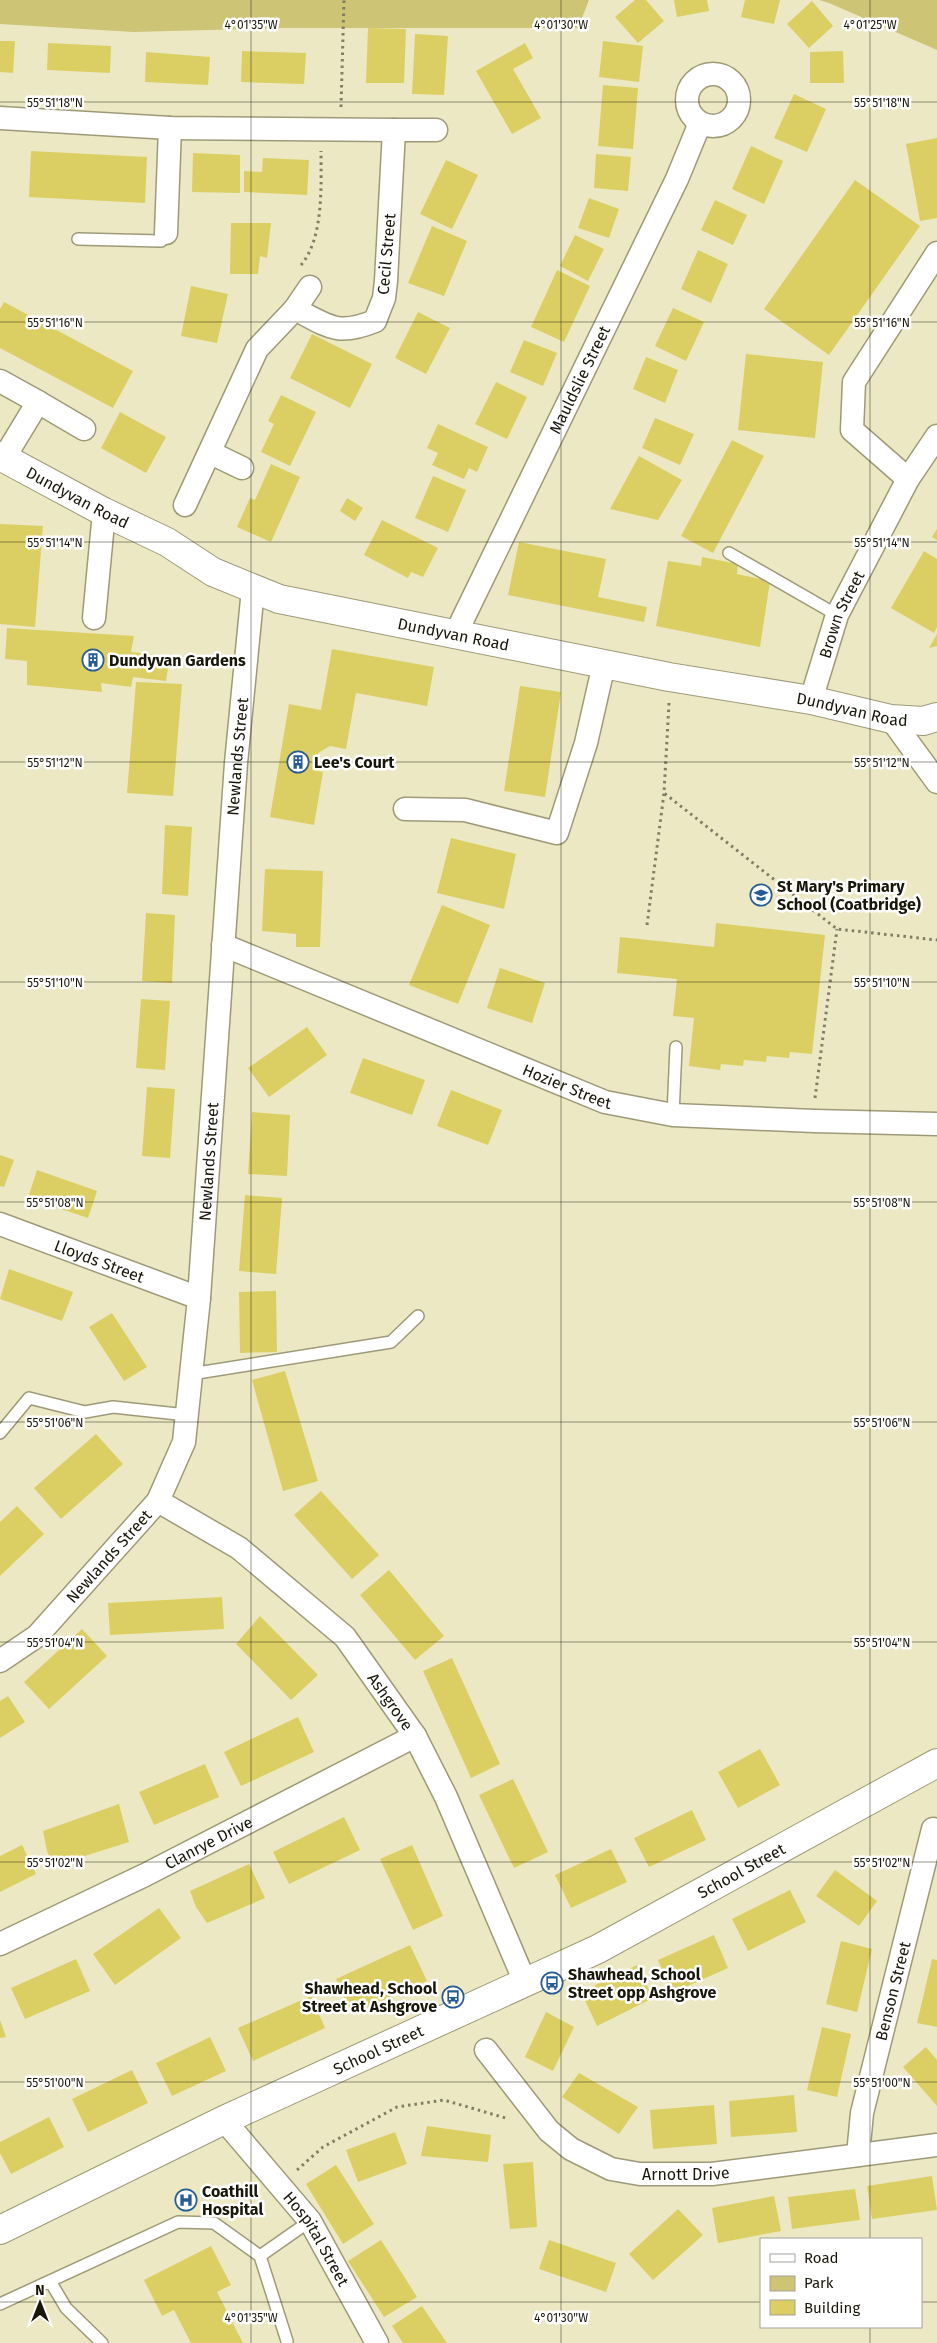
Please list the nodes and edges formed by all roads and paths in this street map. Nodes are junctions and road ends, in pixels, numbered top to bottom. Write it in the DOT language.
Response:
graph roads {
  1 [pos="344,0"];
  2 [pos="0,118"];
  3 [pos="700,123"];
  4 [pos="170,128"];
  5 [pos="331,130"];
  6 [pos="394,130"];
  7 [pos="436,130"];
  8 [pos="166,233"];
  9 [pos="78,239"];
  10 [pos="937,253"];
  11 [pos="310,287"];
  12 [pos="296,309"];
  13 [pos="0,381"];
  14 [pos="38,402"];
  15 [pos="84,429"];
  16 [pos="937,436"];
  17 [pos="211,453"];
  18 [pos="2,457"];
  19 [pos="242,468"];
  20 [pos="908,479"];
  21 [pos="185,505"];
  22 [pos="104,512"];
  23 [pos="729,553"];
  24 [pos="253,590"];
  25 [pos="837,615"];
  26 [pos="94,618"];
  27 [pos="455,635"];
  28 [pos="604,664"];
  29 [pos="669,677"];
  30 [pos="811,700"];
  31 [pos="937,716"];
  32 [pos="891,719"];
  33 [pos="937,782"];
  34 [pos="664,793"];
  35 [pos="405,809"];
  36 [pos="647,925"];
  37 [pos="837,929"];
  38 [pos="937,940"];
  39 [pos="223,946"];
  40 [pos="676,1047"];
  41 [pos="673,1115"];
  42 [pos="814,1121"];
  43 [pos="937,1124"];
  44 [pos="0,1224"];
  45 [pos="199,1298"];
  46 [pos="418,1316"];
  47 [pos="191,1374"];
  48 [pos="187,1415"];
  49 [pos="0,1433"];
  50 [pos="158,1501"];
  51 [pos="0,1661"];
  52 [pos="415,1736"];
  53 [pos="937,1764"];
  54 [pos="934,1829"];
  55 [pos="0,1944"];
  56 [pos="525,1982"];
  57 [pos="486,2050"];
  58 [pos="224,2120"];
  59 [pos="549,2131"];
  60 [pos="937,2145"];
  61 [pos="858,2155"];
  62 [pos="280,2185"];
  63 [pos="310,2221"];
  64 [pos="0,2230"];
  65 [pos="260,2256"];
  66 [pos="50,2281"];
  67 [pos="0,2304"];
  68 [pos="287,2341"];
  69 [pos="102,2343"];
  70 [pos="377,2343"];
  1 -- 5 [label="path"];
  2 -- 4 [label="street"];
  3 -- 27 [label="street, Mauldslie Street"];
  4 -- 5 [label="street"];
  4 -- 8 [label="street"];
  5 -- 6 [label="street"];
  5 -- 11 [label="path"];
  6 -- 7 [label="street"];
  6 -- 12 [label="street, Cecil Street"];
  8 -- 9 [label="lane"];
  10 -- 20 [label="street"];
  11 -- 12 [label="street"];
  12 -- 17 [label="street"];
  13 -- 14 [label="street"];
  14 -- 15 [label="street"];
  14 -- 18 [label="street"];
  16 -- 20 [label="street, Brown Street"];
  17 -- 19 [label="street"];
  17 -- 21 [label="street"];
  18 -- 22 [label="street, Dundyvan Road"];
  20 -- 25 [label="street, Brown Street"];
  22 -- 24 [label="street, Dundyvan Road"];
  22 -- 26 [label="street"];
  23 -- 25 [label="lane"];
  24 -- 27 [label="street, Dundyvan Road"];
  24 -- 39 [label="street, Newlands Street"];
  25 -- 30 [label="street, Brown Street"];
  27 -- 28 [label="street, Dundyvan Road"];
  28 -- 29 [label="street, Dundyvan Road"];
  28 -- 35 [label="street"];
  29 -- 30 [label="street, Dundyvan Road"];
  29 -- 34 [label="path"];
  30 -- 32 [label="street, Dundyvan Road"];
  31 -- 32 [label="street, Dundyvan Road"];
  32 -- 33 [label="street"];
  34 -- 36 [label="path"];
  34 -- 37 [label="path"];
  37 -- 38 [label="path"];
  37 -- 42 [label="path"];
  39 -- 41 [label="street, Hozier Street"];
  39 -- 45 [label="street, Newlands Street"];
  40 -- 41 [label="lane"];
  41 -- 42 [label="street, Hozier Street"];
  42 -- 43 [label="street, Hozier Street"];
  44 -- 45 [label="street, Lloyds Street"];
  45 -- 47 [label="street, Newlands Street"];
  46 -- 47 [label="lane"];
  47 -- 48 [label="street, Newlands Street"];
  48 -- 49 [label="lane"];
  48 -- 50 [label="street, Newlands Street"];
  50 -- 51 [label="street, Newlands Street"];
  50 -- 52 [label="street, Ashgrove"];
  52 -- 55 [label="street, Clanrye Drive"];
  52 -- 56 [label="street, Ashgrove"];
  53 -- 56 [label="street, School Street"];
  54 -- 61 [label="street, Benson Street"];
  56 -- 58 [label="street, School Street"];
  57 -- 59 [label="street, Arnott Drive"];
  58 -- 62 [label="street, Hospital Street"];
  58 -- 64 [label="street, School Street"];
  59 -- 61 [label="street, Arnott Drive"];
  59 -- 62 [label="path"];
  60 -- 61 [label="street, Arnott Drive"];
  62 -- 63 [label="street, Hospital Street"];
  63 -- 65 [label="lane"];
  63 -- 70 [label="street, Hospital Street"];
  65 -- 66 [label="lane"];
  65 -- 68 [label="lane"];
  66 -- 67 [label="lane"];
  66 -- 69 [label="lane"];
}
